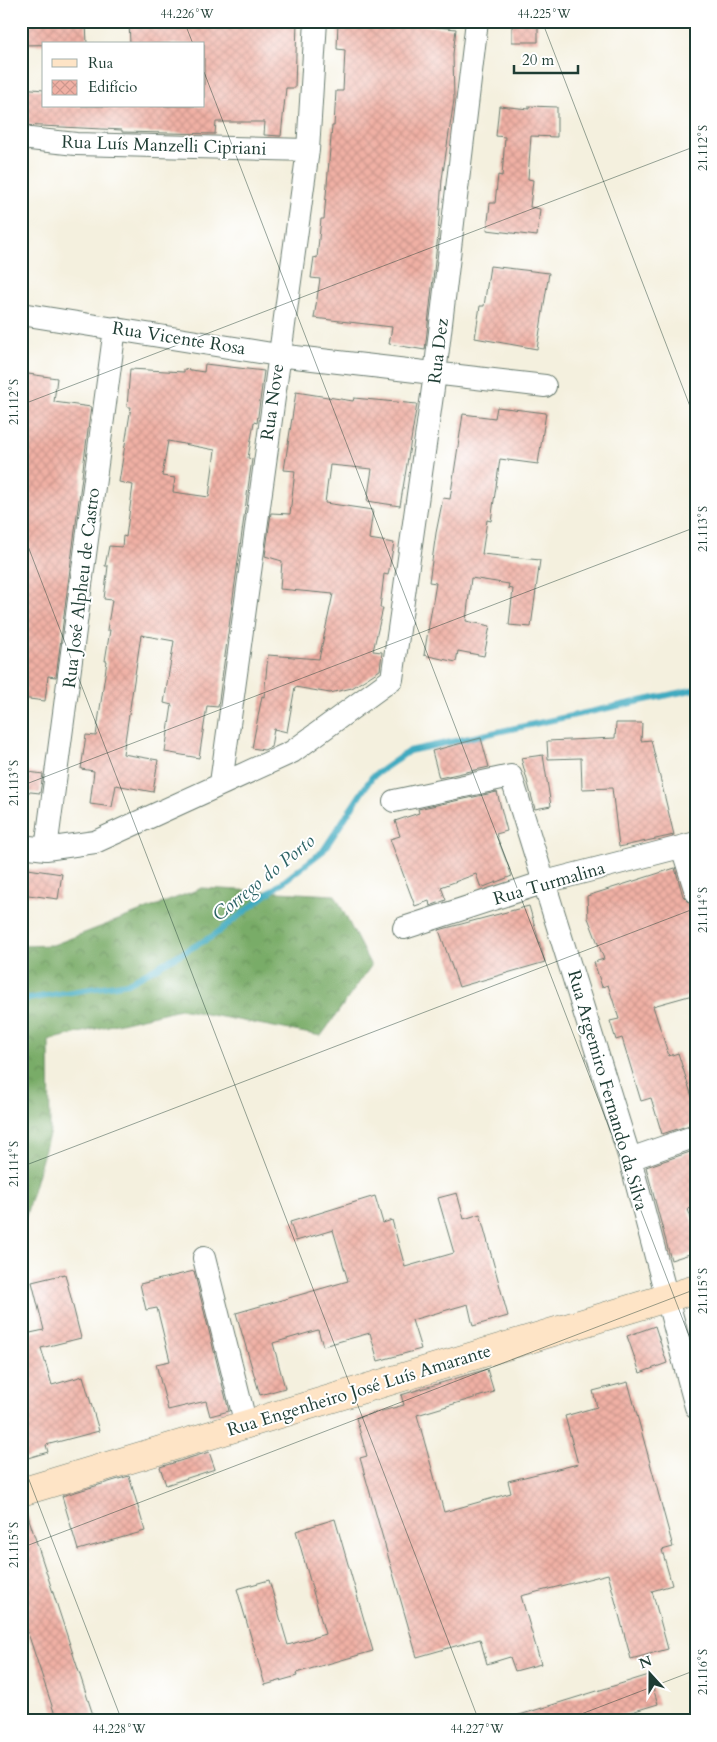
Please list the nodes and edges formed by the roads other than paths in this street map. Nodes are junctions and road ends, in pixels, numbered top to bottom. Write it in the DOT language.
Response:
graph roads {
  1 [pos="316,21"];
  2 [pos="477,21"];
  3 [pos="21,138"];
  4 [pos="308,150"];
  5 [pos="21,314"];
  6 [pos="115,328"];
  7 [pos="278,355"];
  8 [pos="436,374"];
  9 [pos="544,386"];
  10 [pos="221,783"];
  11 [pos="394,801"];
  12 [pos="689,845"];
  13 [pos="21,846"];
  14 [pos="46,849"];
  15 [pos="545,882"];
  16 [pos="696,892"];
  17 [pos="404,928"];
  18 [pos="696,1136"];
  19 [pos="630,1159"];
  20 [pos="204,1258"];
  21 [pos="696,1289"];
  22 [pos="666,1298"];
  23 [pos="696,1407"];
  24 [pos="246,1425"];
  25 [pos="21,1492"];
  1 -- 4 [label="street, Rua Nove"];
  2 -- 8 [label="street, Rua Dez"];
  3 -- 4 [label="street, Rua Luís Manzelli Cipriani"];
  4 -- 7 [label="street, Rua Nove"];
  5 -- 6 [label="street, Rua Vicente Rosa"];
  6 -- 7 [label="street, Rua Vicente Rosa"];
  6 -- 14 [label="street, Rua José Alpheu de Castro"];
  7 -- 8 [label="street, Rua Vicente Rosa"];
  7 -- 10 [label="street, Rua Nove"];
  8 -- 9 [label="street, Rua Vicente Rosa"];
  8 -- 10 [label="street, Rua Dez"];
  10 -- 14 [label="street"];
  11 -- 15 [label="street, Rua Argemiro Fernando da Silva"];
  12 -- 15 [label="street, Rua Turmalina"];
  12 -- 16 [label="street"];
  13 -- 14 [label="street"];
  15 -- 17 [label="street, Rua Turmalina"];
  15 -- 19 [label="street, Rua Argemiro Fernando da Silva"];
  18 -- 19 [label="street"];
  19 -- 22 [label="street, Rua Argemiro Fernando da Silva"];
  20 -- 24 [label="street"];
  21 -- 22 [label="street, Rua Engenheiro José Luís Amarante"];
  22 -- 23 [label="street, Rua Argemiro Fernando da Silva"];
  22 -- 24 [label="street, Rua Engenheiro José Luís Amarante"];
  24 -- 25 [label="street, Rua Engenheiro José Luís Amarante"];
}
